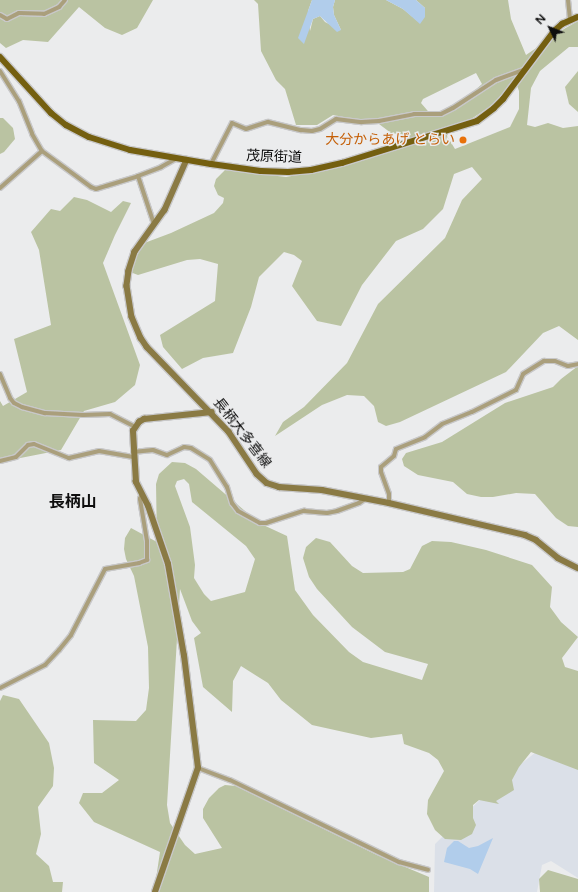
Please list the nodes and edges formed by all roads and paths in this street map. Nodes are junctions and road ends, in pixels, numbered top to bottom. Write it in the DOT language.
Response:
graph roads {
  1 [pos="65,0"];
  2 [pos="568,0"];
  3 [pos="0,15"];
  4 [pos="578,17"];
  5 [pos="570,20"];
  6 [pos="0,57"];
  7 [pos="525,70"];
  8 [pos="0,71"];
  9 [pos="42,151"];
  10 [pos="177,158"];
  11 [pos="187,160"];
  12 [pos="211,164"];
  13 [pos="138,176"];
  14 [pos="0,188"];
  15 [pos="154,224"];
  16 [pos="578,364"];
  17 [pos="0,374"];
  18 [pos="212,412"];
  19 [pos="135,427"];
  20 [pos="133,455"];
  21 [pos="0,461"];
  22 [pos="142,493"];
  23 [pos="365,499"];
  24 [pos="389,503"];
  25 [pos="578,568"];
  26 [pos="0,688"];
  27 [pos="198,768"];
  28 [pos="428,870"];
  29 [pos="155,892"];
  1 -- 3 [label="street"];
  2 -- 5 [label="street"];
  4 -- 5 [label="main road, 茂原街道"];
  5 -- 7 [label="main road, 茂原街道"];
  6 -- 10 [label="main road, 茂原街道"];
  7 -- 12 [label="main road, 茂原街道"];
  7 -- 12 [label="street"];
  8 -- 9 [label="street"];
  9 -- 13 [label="street"];
  9 -- 14 [label="street"];
  10 -- 11 [label="main road, 茂原街道"];
  10 -- 13 [label="street"];
  11 -- 12 [label="main road, 茂原街道"];
  11 -- 15 [label="main road, 長柄大多喜線"];
  13 -- 15 [label="street"];
  15 -- 18 [label="main road, 長柄大多喜線"];
  16 -- 24 [label="street"];
  17 -- 19 [label="street"];
  18 -- 19 [label="main road"];
  18 -- 23 [label="main road, 長柄大多喜線"];
  19 -- 20 [label="main road"];
  20 -- 21 [label="street"];
  20 -- 22 [label="main road"];
  20 -- 23 [label="street"];
  22 -- 26 [label="street"];
  22 -- 27 [label="main road"];
  23 -- 24 [label="main road, 長柄大多喜線"];
  24 -- 25 [label="main road, 長柄大多喜線"];
  27 -- 28 [label="street"];
  27 -- 29 [label="main road"];
}
